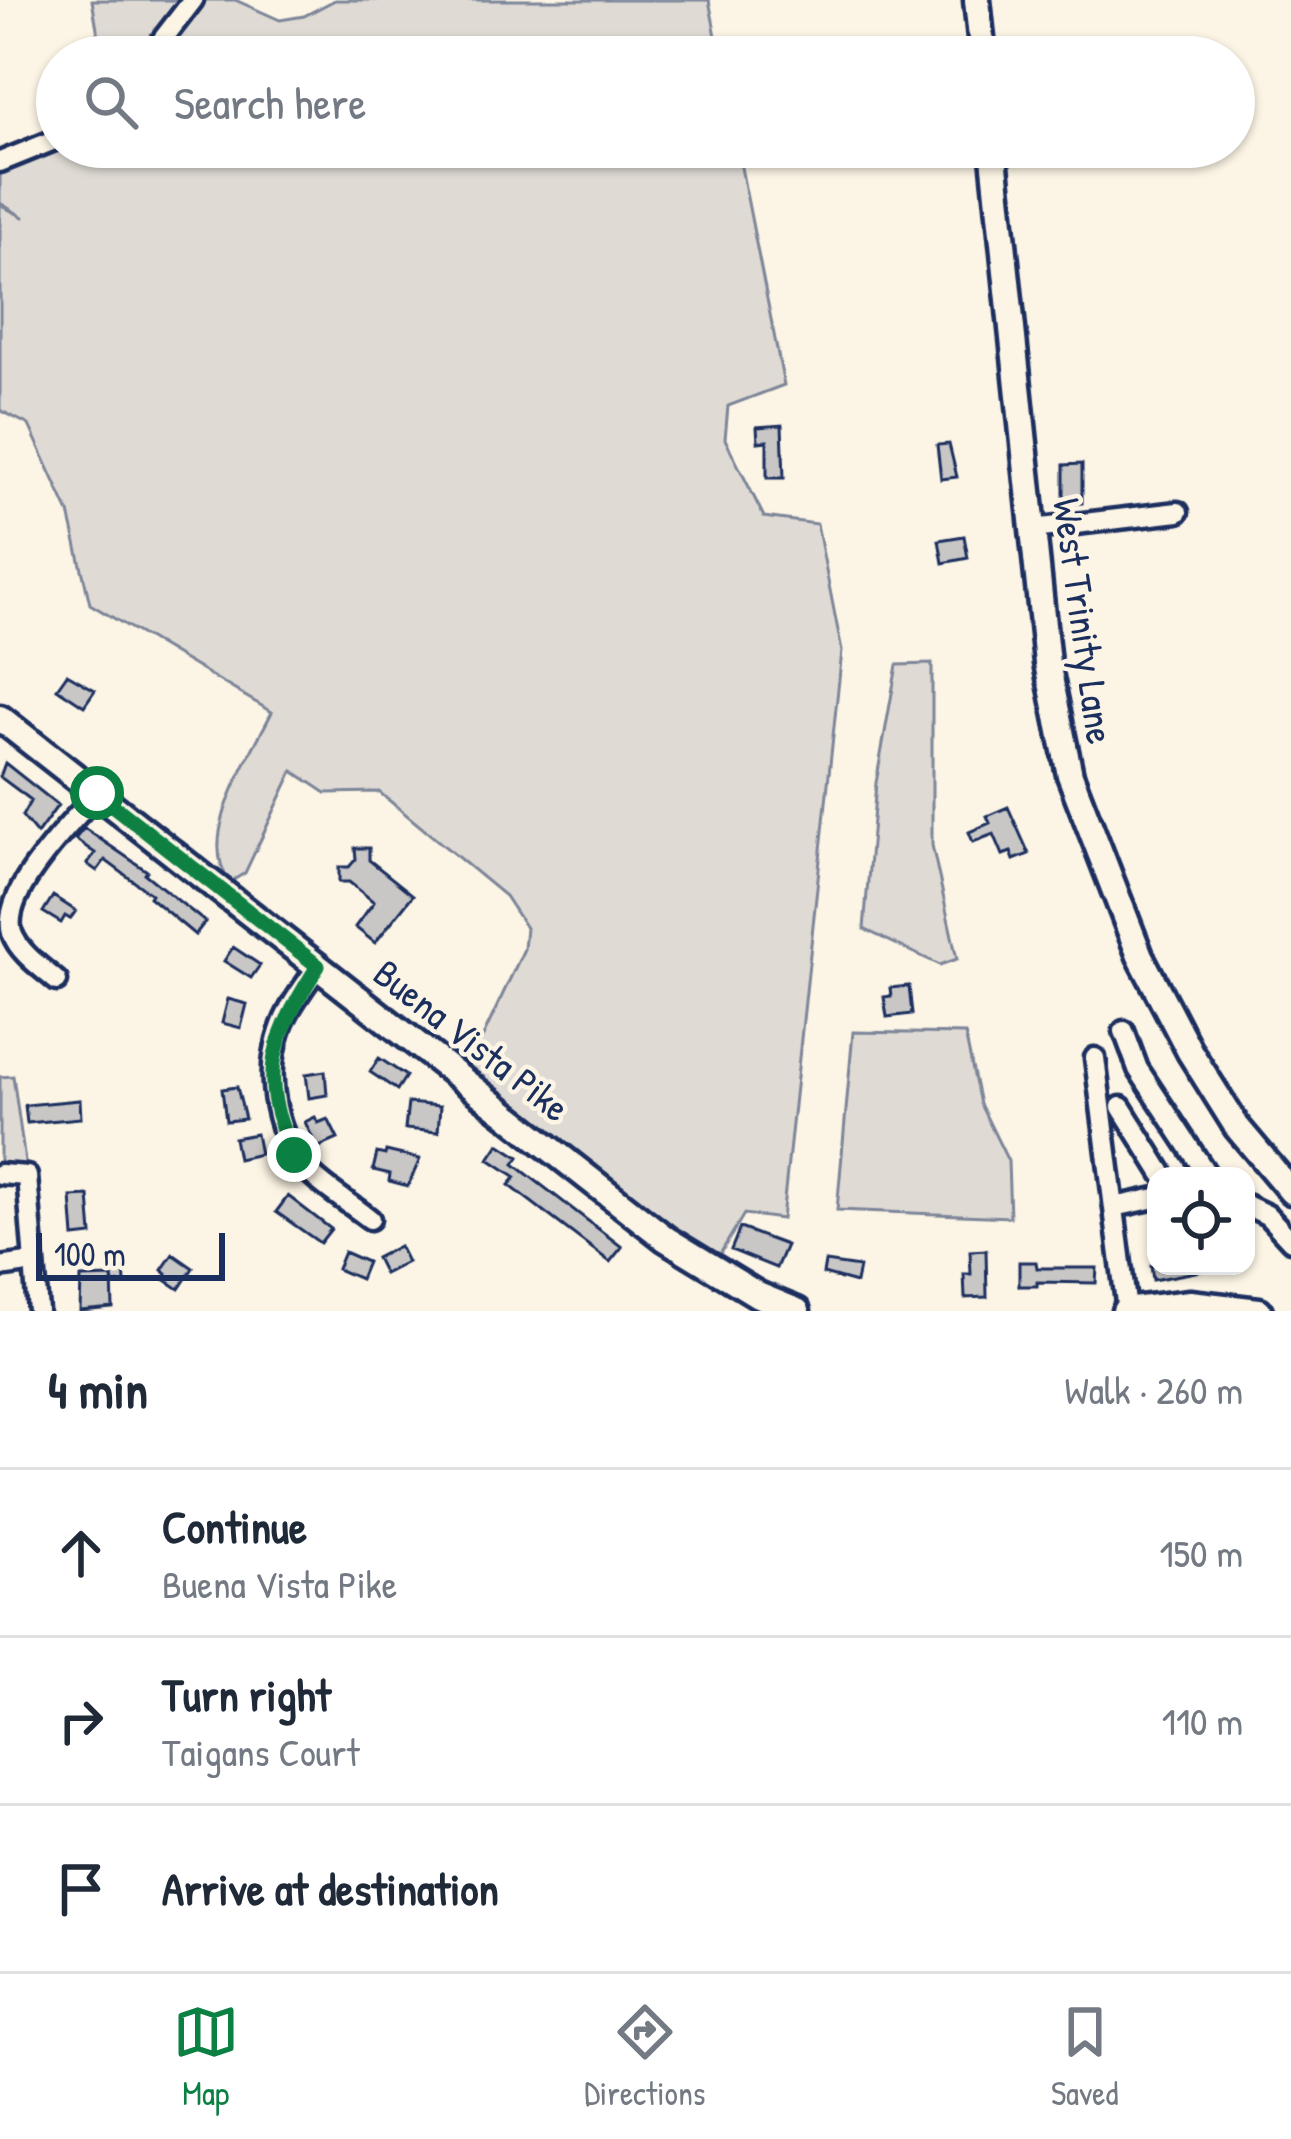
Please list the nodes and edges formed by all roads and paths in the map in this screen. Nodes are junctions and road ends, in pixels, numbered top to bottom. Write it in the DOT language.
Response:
graph roads {
  1 [pos="193,0"];
  2 [pos="977,0"];
  3 [pos="165,36"];
  4 [pos="981,36"];
  5 [pos="36,147"];
  6 [pos="0,162"];
  7 [pos="994,168"];
  8 [pos="1178,512"];
  9 [pos="1033,529"];
  10 [pos="0,718"];
  11 [pos="97,793"];
  12 [pos="318,966"];
  13 [pos="57,981"];
  14 [pos="1124,1031"];
  15 [pos="1095,1058"];
  16 [pos="1121,1107"];
  17 [pos="1159,1167"];
  18 [pos="1202,1167"];
  19 [pos="0,1174"];
  20 [pos="1291,1191"];
  21 [pos="1147,1200"];
  22 [pos="1114,1207"];
  23 [pos="1255,1209"];
  24 [pos="370,1219"];
  25 [pos="1291,1241"];
  26 [pos="34,1262"];
  27 [pos="0,1268"];
  28 [pos="1190,1307"];
  29 [pos="38,1311"];
  30 [pos="797,1311"];
  31 [pos="1126,1311"];
  32 [pos="1259,1311"];
  1 -- 3 [label="street"];
  2 -- 4 [label="main road"];
  5 -- 6 [label="street"];
  7 -- 9 [label="main road, West Trinity Lane"];
  8 -- 9 [label="street"];
  9 -- 20 [label="main road, West Trinity Lane"];
  10 -- 11 [label="main road, Buena Vista Pike"];
  11 -- 12 [label="main road, Buena Vista Pike"];
  11 -- 13 [label="street"];
  12 -- 24 [label="street"];
  12 -- 30 [label="main road, Buena Vista Pike"];
  14 -- 18 [label="street"];
  15 -- 22 [label="street"];
  16 -- 17 [label="street"];
  19 -- 26 [label="street"];
  21 -- 22 [label="street"];
  22 -- 31 [label="street"];
  23 -- 25 [label="street"];
  26 -- 27 [label="street"];
  26 -- 29 [label="street"];
  28 -- 31 [label="main road"];
  28 -- 32 [label="main road"];
}
